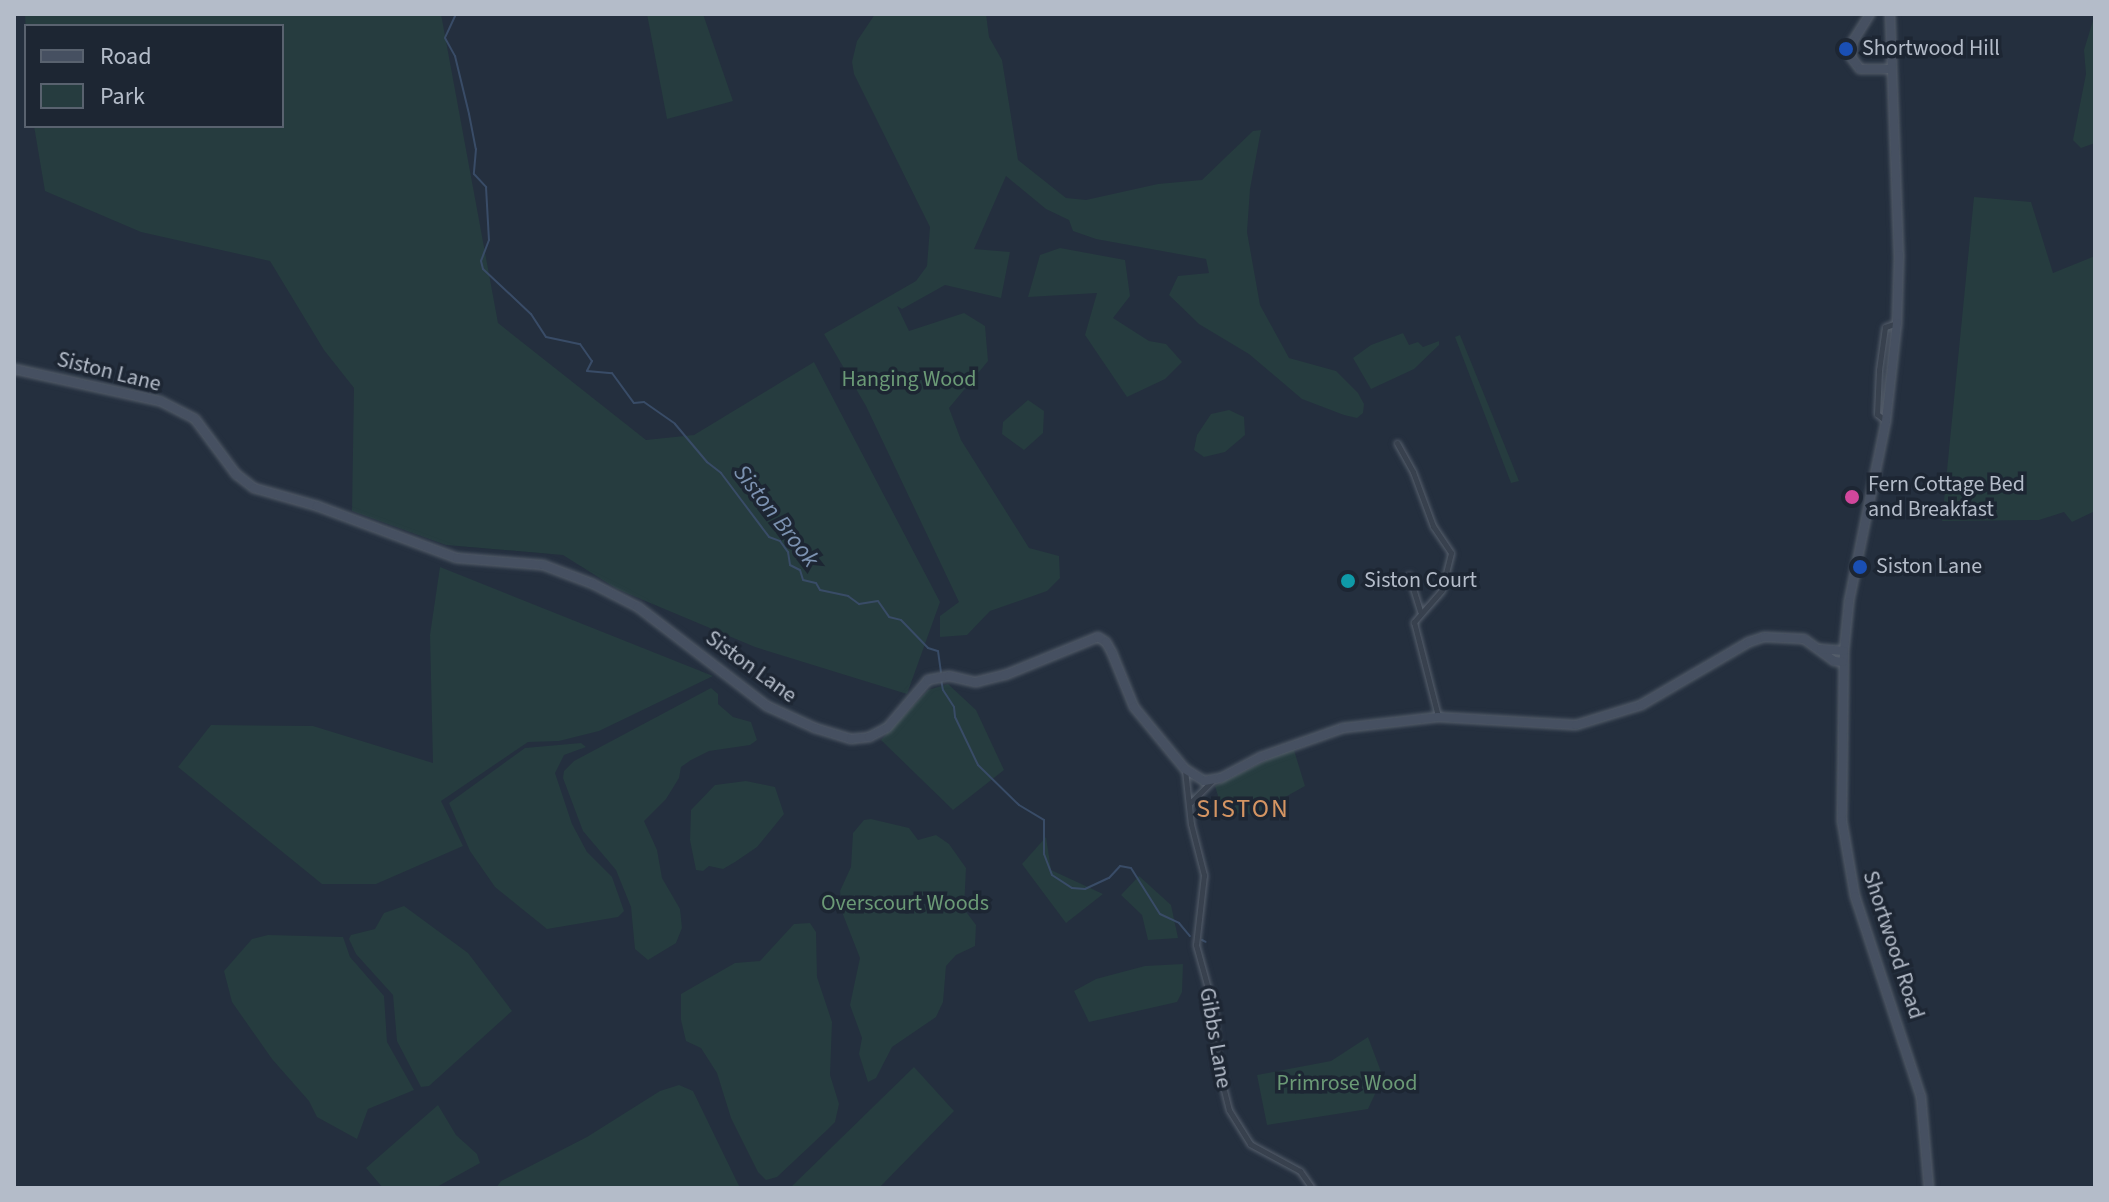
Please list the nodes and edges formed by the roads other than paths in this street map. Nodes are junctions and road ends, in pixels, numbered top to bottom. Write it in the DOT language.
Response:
graph roads {
  1 [pos="1870,14"];
  2 [pos="1890,14"];
  3 [pos="1890,69"];
  4 [pos="1897,323"];
  5 [pos="14,369"];
  6 [pos="1886,421"];
  7 [pos="1397,443"];
  8 [pos="1409,575"];
  9 [pos="1420,611"];
  10 [pos="1821,649"];
  11 [pos="1844,651"];
  12 [pos="1843,662"];
  13 [pos="1438,717"];
  14 [pos="1185,769"];
  15 [pos="1213,780"];
  16 [pos="1191,803"];
  17 [pos="1312,1188"];
  18 [pos="1929,1188"];
  1 -- 3 [label="street"];
  2 -- 3 [label="street"];
  3 -- 4 [label="street"];
  4 -- 6 [label="street"];
  4 -- 6 [label="street"];
  5 -- 14 [label="street, Siston Lane"];
  6 -- 11 [label="street"];
  7 -- 9 [label="street"];
  8 -- 9 [label="street"];
  9 -- 13 [label="street"];
  10 -- 11 [label="street"];
  10 -- 12 [label="street"];
  10 -- 13 [label="street"];
  11 -- 12 [label="street"];
  12 -- 18 [label="street, Shortwood Road"];
  13 -- 15 [label="street"];
  14 -- 15 [label="street, Siston Lane"];
  14 -- 16 [label="street, Gibbs Lane"];
  15 -- 16 [label="street"];
  16 -- 17 [label="street, Gibbs Lane"];
}
